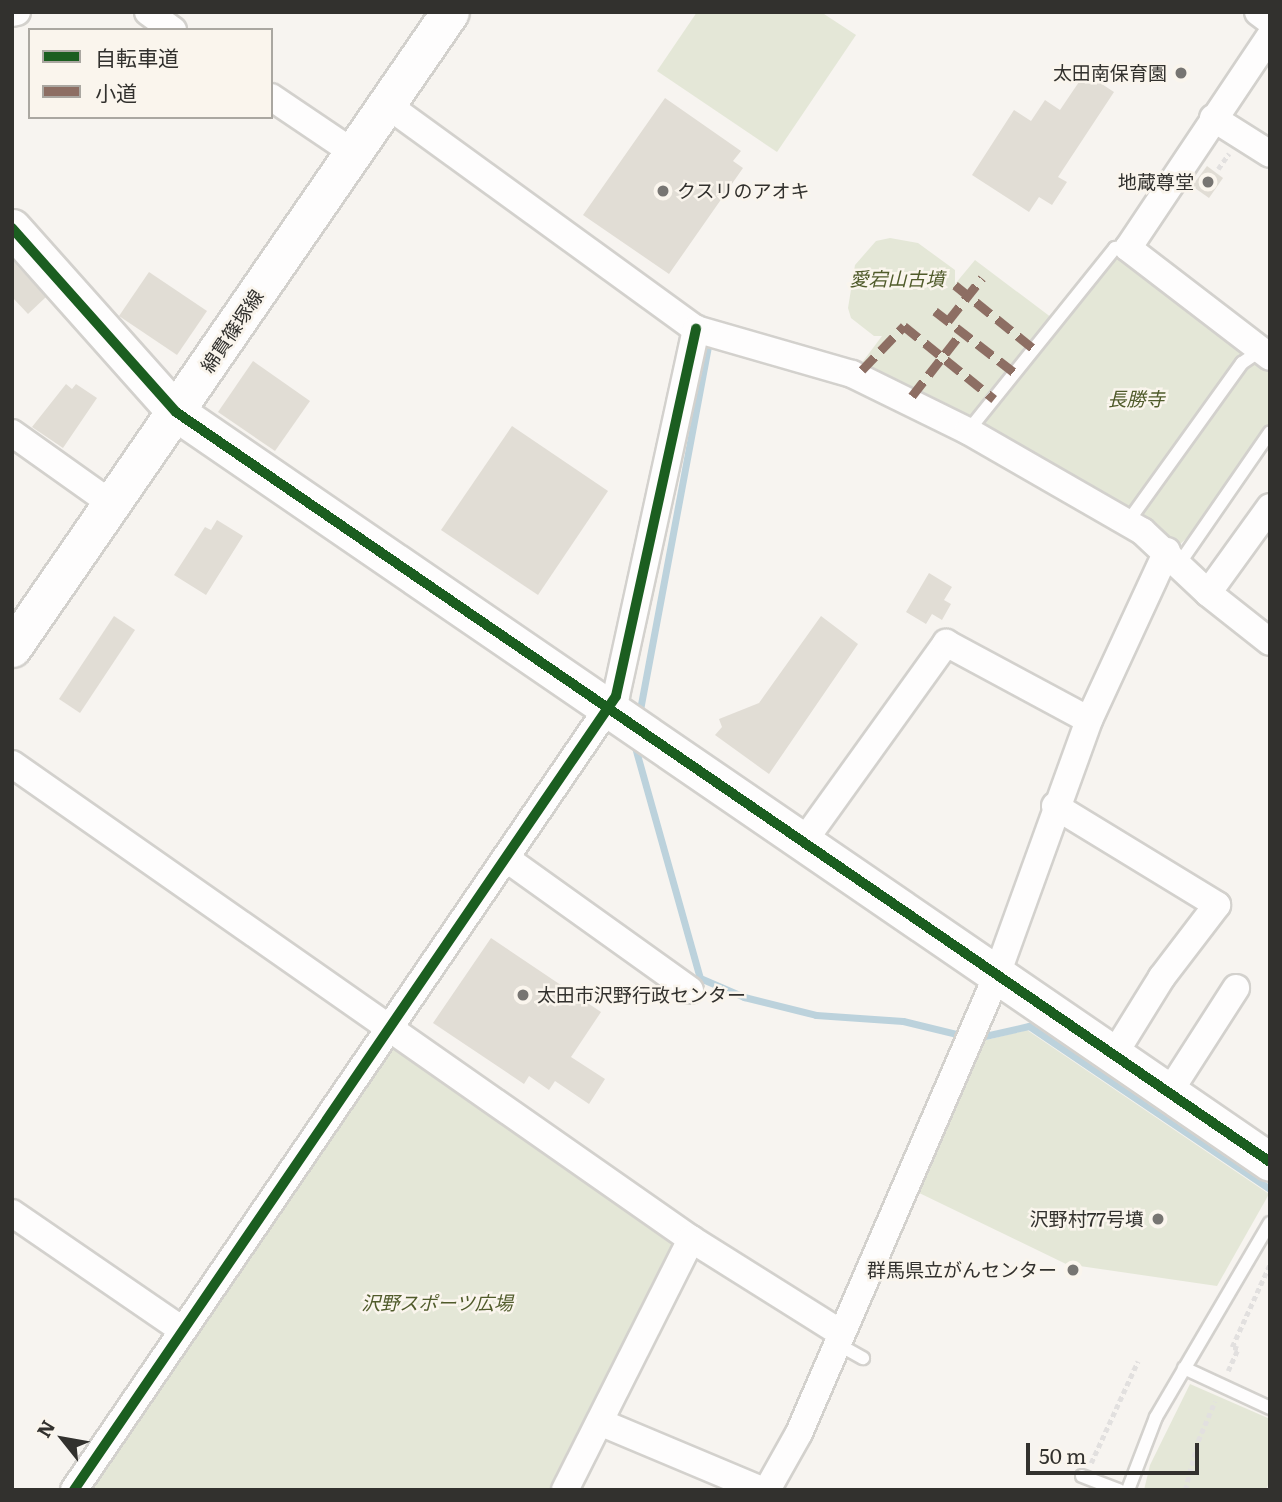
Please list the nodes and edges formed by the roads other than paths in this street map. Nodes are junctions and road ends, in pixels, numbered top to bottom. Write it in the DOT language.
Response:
graph roads {
  1 [pos="148,12"];
  2 [pos="450,12"];
  3 [pos="1258,12"];
  4 [pos="1270,21"];
  5 [pos="170,28"];
  6 [pos="1270,36"];
  7 [pos="273,98"];
  8 [pos="386,104"];
  9 [pos="1213,118"];
  10 [pos="354,153"];
  11 [pos="1270,154"];
  12 [pos="12,228"];
  13 [pos="1128,248"];
  14 [pos="696,329"];
  15 [pos="1267,348"];
  16 [pos="176,412"];
  17 [pos="968,431"];
  18 [pos="1270,432"];
  19 [pos="12,433"];
  20 [pos="112,504"];
  21 [pos="1270,507"];
  22 [pos="1127,523"];
  23 [pos="1173,558"];
  24 [pos="1208,593"];
  25 [pos="1270,642"];
  26 [pos="12,648"];
  27 [pos="608,712"];
  28 [pos="1089,720"];
  29 [pos="12,764"];
  30 [pos="1055,806"];
  31 [pos="801,845"];
  32 [pos="507,859"];
  33 [pos="996,977"];
  34 [pos="1236,988"];
  35 [pos="690,990"];
  36 [pos="392,1028"];
  37 [pos="1113,1056"];
  38 [pos="1168,1094"];
  39 [pos="1270,1162"];
  40 [pos="12,1213"];
  41 [pos="1270,1223"];
  42 [pos="691,1239"];
  43 [pos="183,1330"];
  44 [pos="841,1334"];
  45 [pos="863,1358"];
  46 [pos="1184,1367"];
  47 [pos="1270,1408"];
  48 [pos="602,1423"];
  49 [pos="1083,1477"];
  50 [pos="75,1490"];
  51 [pos="565,1490"];
  52 [pos="761,1490"];
  53 [pos="767,1490"];
  54 [pos="1119,1490"];
  55 [pos="1128,1490"];
  1 -- 5 [label="street"];
  2 -- 8 [label="street, 綿貫篠塚線"];
  3 -- 4 [label="street"];
  6 -- 9 [label="street"];
  7 -- 10 [label="street"];
  8 -- 10 [label="street, 綿貫篠塚線"];
  8 -- 14 [label="street"];
  9 -- 11 [label="street"];
  9 -- 13 [label="street"];
  10 -- 16 [label="street, 綿貫篠塚線"];
  12 -- 16 [label="street"];
  13 -- 15 [label="street"];
  13 -- 17 [label="lane"];
  14 -- 17 [label="street"];
  14 -- 27 [label="street"];
  15 -- 22 [label="lane"];
  16 -- 20 [label="street, 綿貫篠塚線"];
  16 -- 27 [label="street"];
  17 -- 22 [label="street"];
  18 -- 23 [label="lane"];
  19 -- 20 [label="street"];
  20 -- 26 [label="street, 綿貫篠塚線"];
  21 -- 24 [label="street"];
  22 -- 23 [label="street"];
  23 -- 24 [label="street"];
  23 -- 28 [label="street"];
  24 -- 25 [label="street"];
  27 -- 31 [label="street"];
  27 -- 32 [label="street"];
  28 -- 30 [label="street"];
  28 -- 31 [label="street"];
  29 -- 36 [label="street"];
  30 -- 33 [label="street"];
  30 -- 37 [label="street"];
  31 -- 33 [label="street"];
  32 -- 35 [label="street"];
  32 -- 36 [label="street"];
  33 -- 37 [label="street"];
  33 -- 44 [label="street"];
  34 -- 38 [label="street"];
  36 -- 42 [label="street"];
  36 -- 43 [label="street"];
  37 -- 38 [label="street"];
  38 -- 39 [label="street"];
  40 -- 43 [label="street"];
  41 -- 46 [label="lane"];
  42 -- 44 [label="street"];
  42 -- 48 [label="street"];
  43 -- 50 [label="street"];
  44 -- 45 [label="lane"];
  44 -- 53 [label="street"];
  46 -- 47 [label="lane"];
  46 -- 55 [label="lane"];
  48 -- 51 [label="street"];
  48 -- 52 [label="street"];
  49 -- 54 [label="lane"];
}
